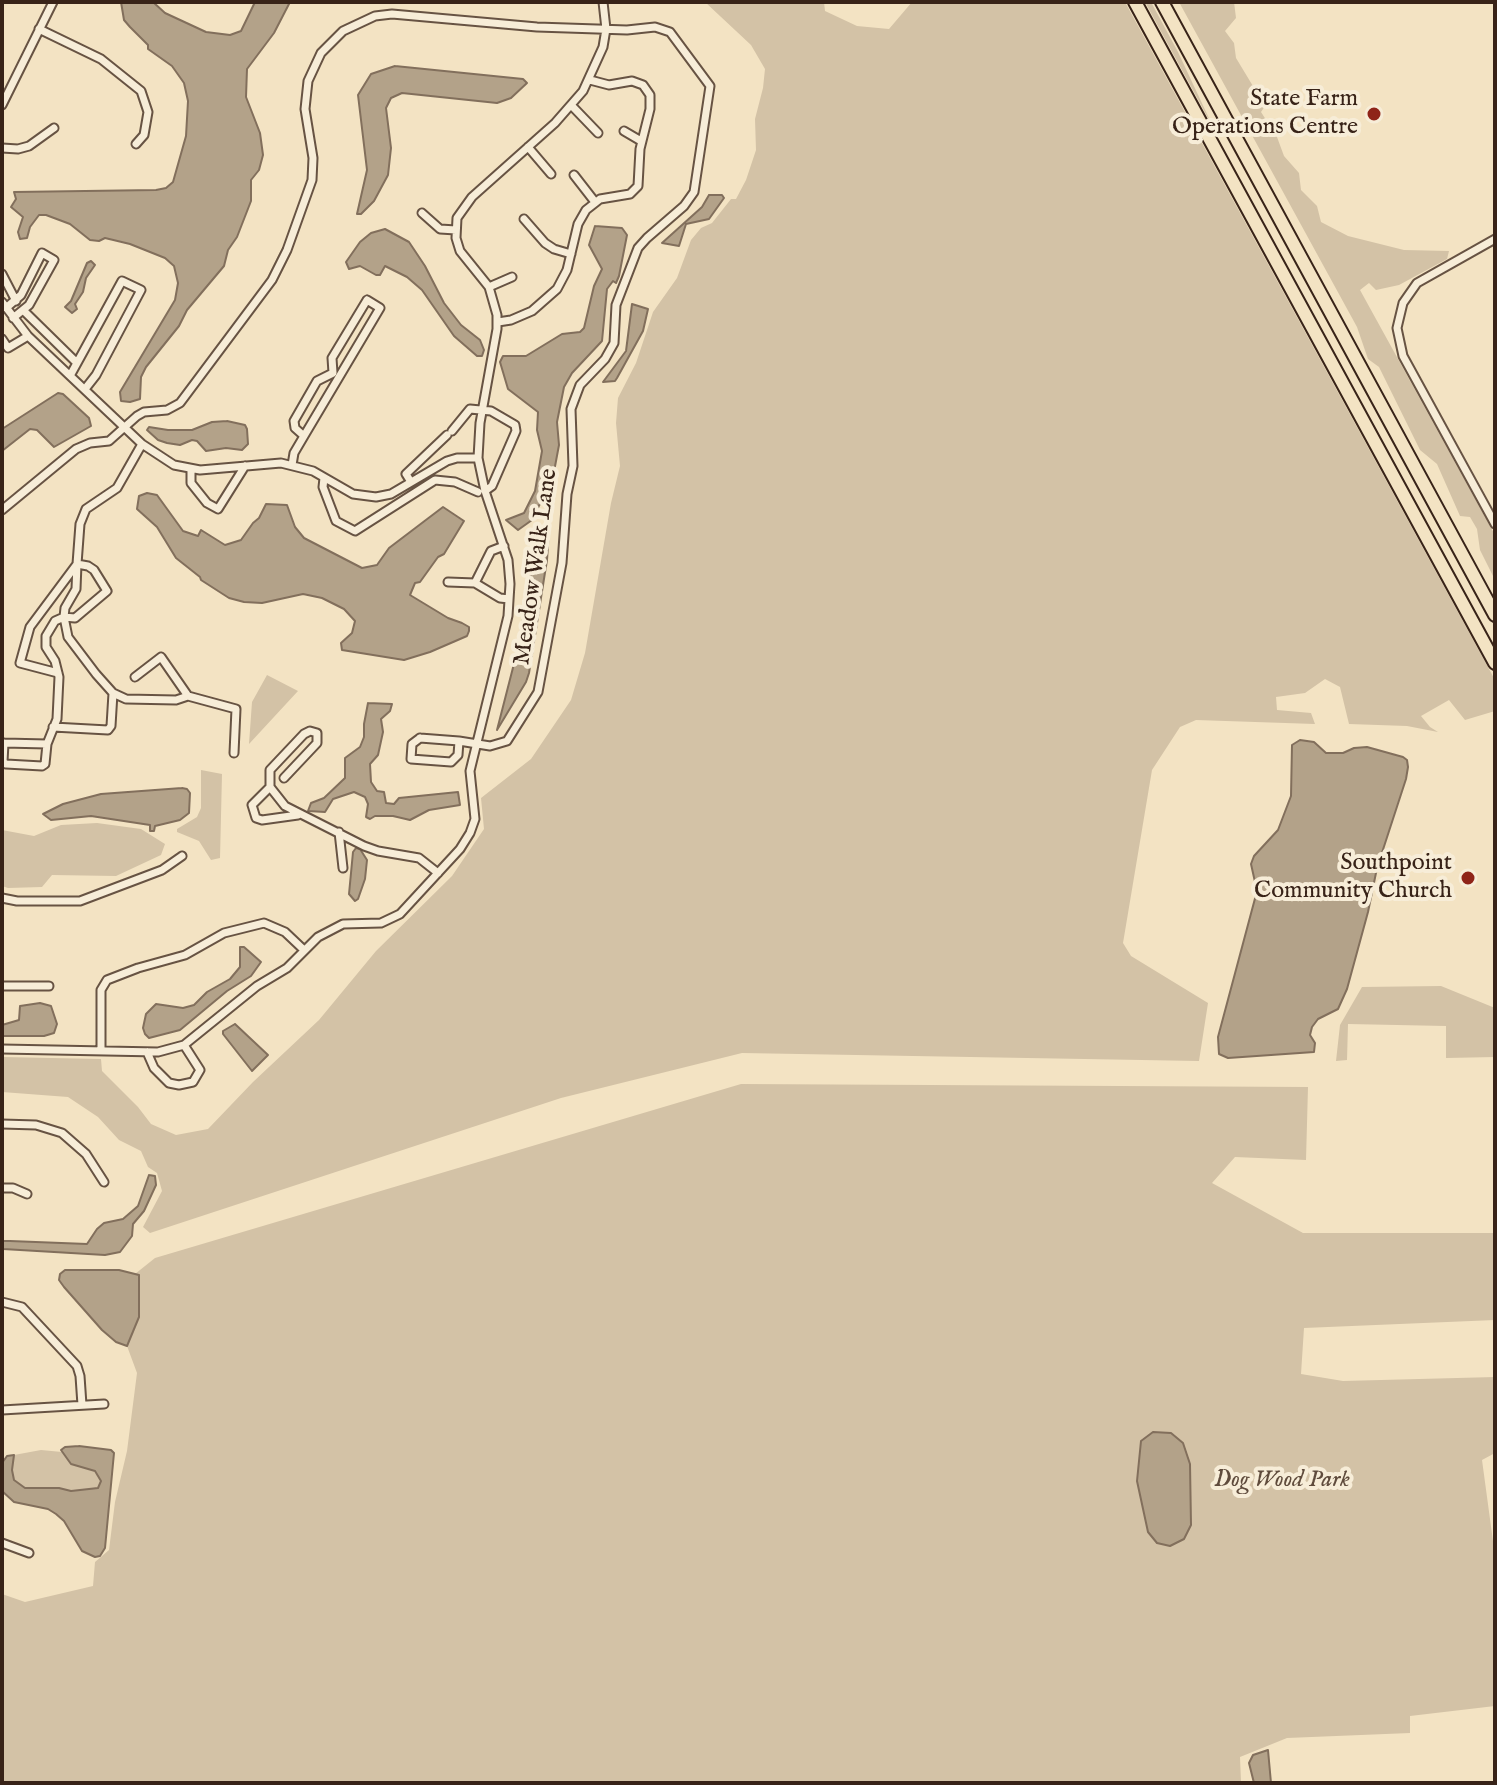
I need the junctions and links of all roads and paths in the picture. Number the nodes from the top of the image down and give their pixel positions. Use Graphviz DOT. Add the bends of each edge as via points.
graph roads {
  1 [pos="53,2"];
  2 [pos="603,2"];
  3 [pos="1135,2"];
  4 [pos="1162,2"];
  5 [pos="39,29"];
  6 [pos="606,29"];
  7 [pos="590,80"];
  8 [pos="2,105"];
  9 [pos="572,106"];
  10 [pos="54,128"];
  11 [pos="624,131"];
  12 [pos="598,133"];
  13 [pos="641,141"];
  14 [pos="136,144"];
  15 [pos="528,147"];
  16 [pos="2,148"];
  17 [pos="551,174"];
  18 [pos="574,175"];
  19 [pos="595,202"];
  20 [pos="422,213"];
  21 [pos="524,219"];
  22 [pos="456,230"];
  23 [pos="1495,239"];
  24 [pos="571,254"];
  25 [pos="2,274"];
  26 [pos="512,277"];
  27 [pos="489,287"];
  28 [pos="16,301"];
  29 [pos="4,305"];
  30 [pos="24,311"];
  31 [pos="13,318"];
  32 [pos="498,322"];
  33 [pos="28,336"];
  34 [pos="2,339"];
  35 [pos="77,363"];
  36 [pos="71,374"];
  37 [pos="85,389"];
  38 [pos="483,410"];
  39 [pos="125,428"];
  40 [pos="304,436"];
  41 [pos="142,444"];
  42 [pos="478,458"];
  43 [pos="292,465"];
  44 [pos="245,466"];
  45 [pos="191,469"];
  46 [pos="324,478"];
  47 [pos="410,481"];
  48 [pos="417,491"];
  49 [pos="482,491"];
  50 [pos="2,510"];
  51 [pos="1495,524"];
  52 [pos="504,546"];
  53 [pos="77,564"];
  54 [pos="448,582"];
  55 [pos="475,583"];
  56 [pos="509,599"];
  57 [pos="1495,615"];
  58 [pos="64,617"];
  59 [pos="1495,663"];
  60 [pos="58,673"];
  61 [pos="135,677"];
  62 [pos="113,693"];
  63 [pos="188,696"];
  64 [pos="53,727"];
  65 [pos="459,741"];
  66 [pos="476,743"];
  67 [pos="47,744"];
  68 [pos="234,753"];
  69 [pos="284,778"];
  70 [pos="270,787"];
  71 [pos="299,815"];
  72 [pos="339,832"];
  73 [pos="182,856"];
  74 [pos="343,868"];
  75 [pos="438,873"];
  76 [pos="2,898"];
  77 [pos="304,950"];
  78 [pos="2,986"];
  79 [pos="49,986"];
  80 [pos="184,1045"];
  81 [pos="2,1049"];
  82 [pos="101,1051"];
  83 [pos="147,1052"];
  84 [pos="2,1124"];
  85 [pos="104,1182"];
  86 [pos="2,1188"];
  87 [pos="27,1194"];
  88 [pos="2,1302"];
  89 [pos="104,1404"];
  90 [pos="82,1405"];
  91 [pos="2,1410"];
  92 [pos="2,1543"];
  93 [pos="29,1553"];
  1 -- 5 [label="street"];
  2 -- 6 [label="street"];
  3 -- 59 [label="highway"];
  4 -- 57 [label="highway"];
  5 -- 8 [label="street"];
  5 -- 14 [label="street" via="101,59 141,91 148,112 144,135"];
  6 -- 7 [label="street"];
  6 -- 39 [label="street, Meadow Walk Lane" via="392,14 357,22 330,41 308,81 305,109 312,180 278,269 180,403 144,412"];
  6 -- 66 [label="street, Meadow Walk Lane" via="655,27 670,32 708,80 696,185 690,199 638,248 616,305 614,343 580,385 571,409 573,466 562,563 538,692 507,741 495,746"];
  7 -- 9 [label="street"];
  7 -- 13 [label="street" via="609,85 632,81 647,89 650,109"];
  9 -- 12 [label="street"];
  9 -- 15 [label="street"];
  10 -- 16 [label="street" via="29,146"];
  11 -- 13 [label="street"];
  13 -- 19 [label="street" via="635,191"];
  15 -- 17 [label="street"];
  15 -- 22 [label="street" via="465,205"];
  18 -- 19 [label="street"];
  19 -- 24 [label="street" via="578,224"];
  20 -- 22 [label="street" via="440,229"];
  21 -- 24 [label="street" via="545,243"];
  22 -- 27 [label="street" via="460,251"];
  23 -- 51 [label="street" via="1417,283 1403,303 1397,328 1403,356"];
  24 -- 32 [label="street" via="565,277 548,299 522,316"];
  25 -- 28 [label="street"];
  26 -- 27 [label="street"];
  27 -- 32 [label="street"];
  28 -- 29 [label="street"];
  28 -- 30 [label="street" via="42,253 54,260"];
  29 -- 31 [label="street"];
  30 -- 31 [label="street"];
  30 -- 35 [label="street"];
  31 -- 33 [label="street"];
  32 -- 38 [label="street"];
  33 -- 34 [label="street" via="8,348"];
  33 -- 36 [label="street"];
  35 -- 36 [label="street"];
  35 -- 37 [label="street" via="122,281 141,290"];
  36 -- 37 [label="street"];
  37 -- 39 [label="street"];
  38 -- 42 [label="street"];
  38 -- 47 [label="street" via="470,409 406,474"];
  38 -- 49 [label="street" via="515,425 516,431 492,486"];
  39 -- 41 [label="street"];
  39 -- 50 [label="street, Meadow Walk Lane" via="109,441 76,449"];
  40 -- 40 [label="street" via="380,308 367,300 332,358 333,373 317,381 294,421"];
  40 -- 43 [label="street"];
  41 -- 45 [label="street" via="164,460"];
  41 -- 53 [label="street" via="117,488 86,509"];
  42 -- 47 [label="street" via="447,461"];
  42 -- 49 [label="street"];
  43 -- 44 [label="street"];
  43 -- 46 [label="street"];
  44 -- 45 [label="street"];
  44 -- 45 [label="street" via="218,509 191,483"];
  46 -- 47 [label="street" via="368,497 391,494"];
  46 -- 48 [label="street" via="336,521 355,531"];
  47 -- 48 [label="street"];
  48 -- 49 [label="street" via="444,480"];
  49 -- 52 [label="street"];
  52 -- 55 [label="street" via="491,551"];
  52 -- 56 [label="street"];
  53 -- 58 [label="street" via="76,589"];
  53 -- 58 [label="street" via="94,570 107,591 75,618"];
  53 -- 60 [label="street" via="30,627 20,663"];
  54 -- 55 [label="street"];
  55 -- 56 [label="street"];
  56 -- 66 [label="street"];
  58 -- 60 [label="street" via="46,636"];
  58 -- 62 [label="street" via="71,643"];
  60 -- 64 [label="street"];
  61 -- 63 [label="street" via="161,657"];
  62 -- 63 [label="street" via="134,700"];
  62 -- 64 [label="street" via="108,730"];
  63 -- 68 [label="street" via="236,709"];
  64 -- 67 [label="street"];
  65 -- 65 [label="street" via="415,740 411,759 451,762 458,755"];
  65 -- 66 [label="street"];
  66 -- 75 [label="street" via="469,777 473,827"];
  67 -- 67 [label="street" via="42,766 3,762 4,743"];
  69 -- 70 [label="street" via="317,743 317,733 304,734 270,770"];
  70 -- 71 [label="street"];
  70 -- 71 [label="street" via="252,805 256,818"];
  71 -- 72 [label="street"];
  72 -- 74 [label="street"];
  72 -- 75 [label="street" via="378,851 419,858"];
  73 -- 76 [label="street" via="162,870 80,901"];
  75 -- 77 [label="street" via="396,917 333,927"];
  77 -- 80 [label="street"];
  77 -- 82 [label="street" via="285,932 264,923 224,933 185,955 107,980 101,990"];
  78 -- 79 [label="street"];
  80 -- 83 [label="street"];
  80 -- 83 [label="street" via="200,1070 193,1082 179,1085 154,1068"];
  81 -- 82 [label="street"];
  82 -- 83 [label="street"];
  84 -- 85 [label="street" via="36,1125 62,1133 86,1154"];
  86 -- 87 [label="street"];
  88 -- 90 [label="street" via="22,1307 77,1366"];
  89 -- 90 [label="street"];
  90 -- 91 [label="street"];
  92 -- 93 [label="street"];
}
